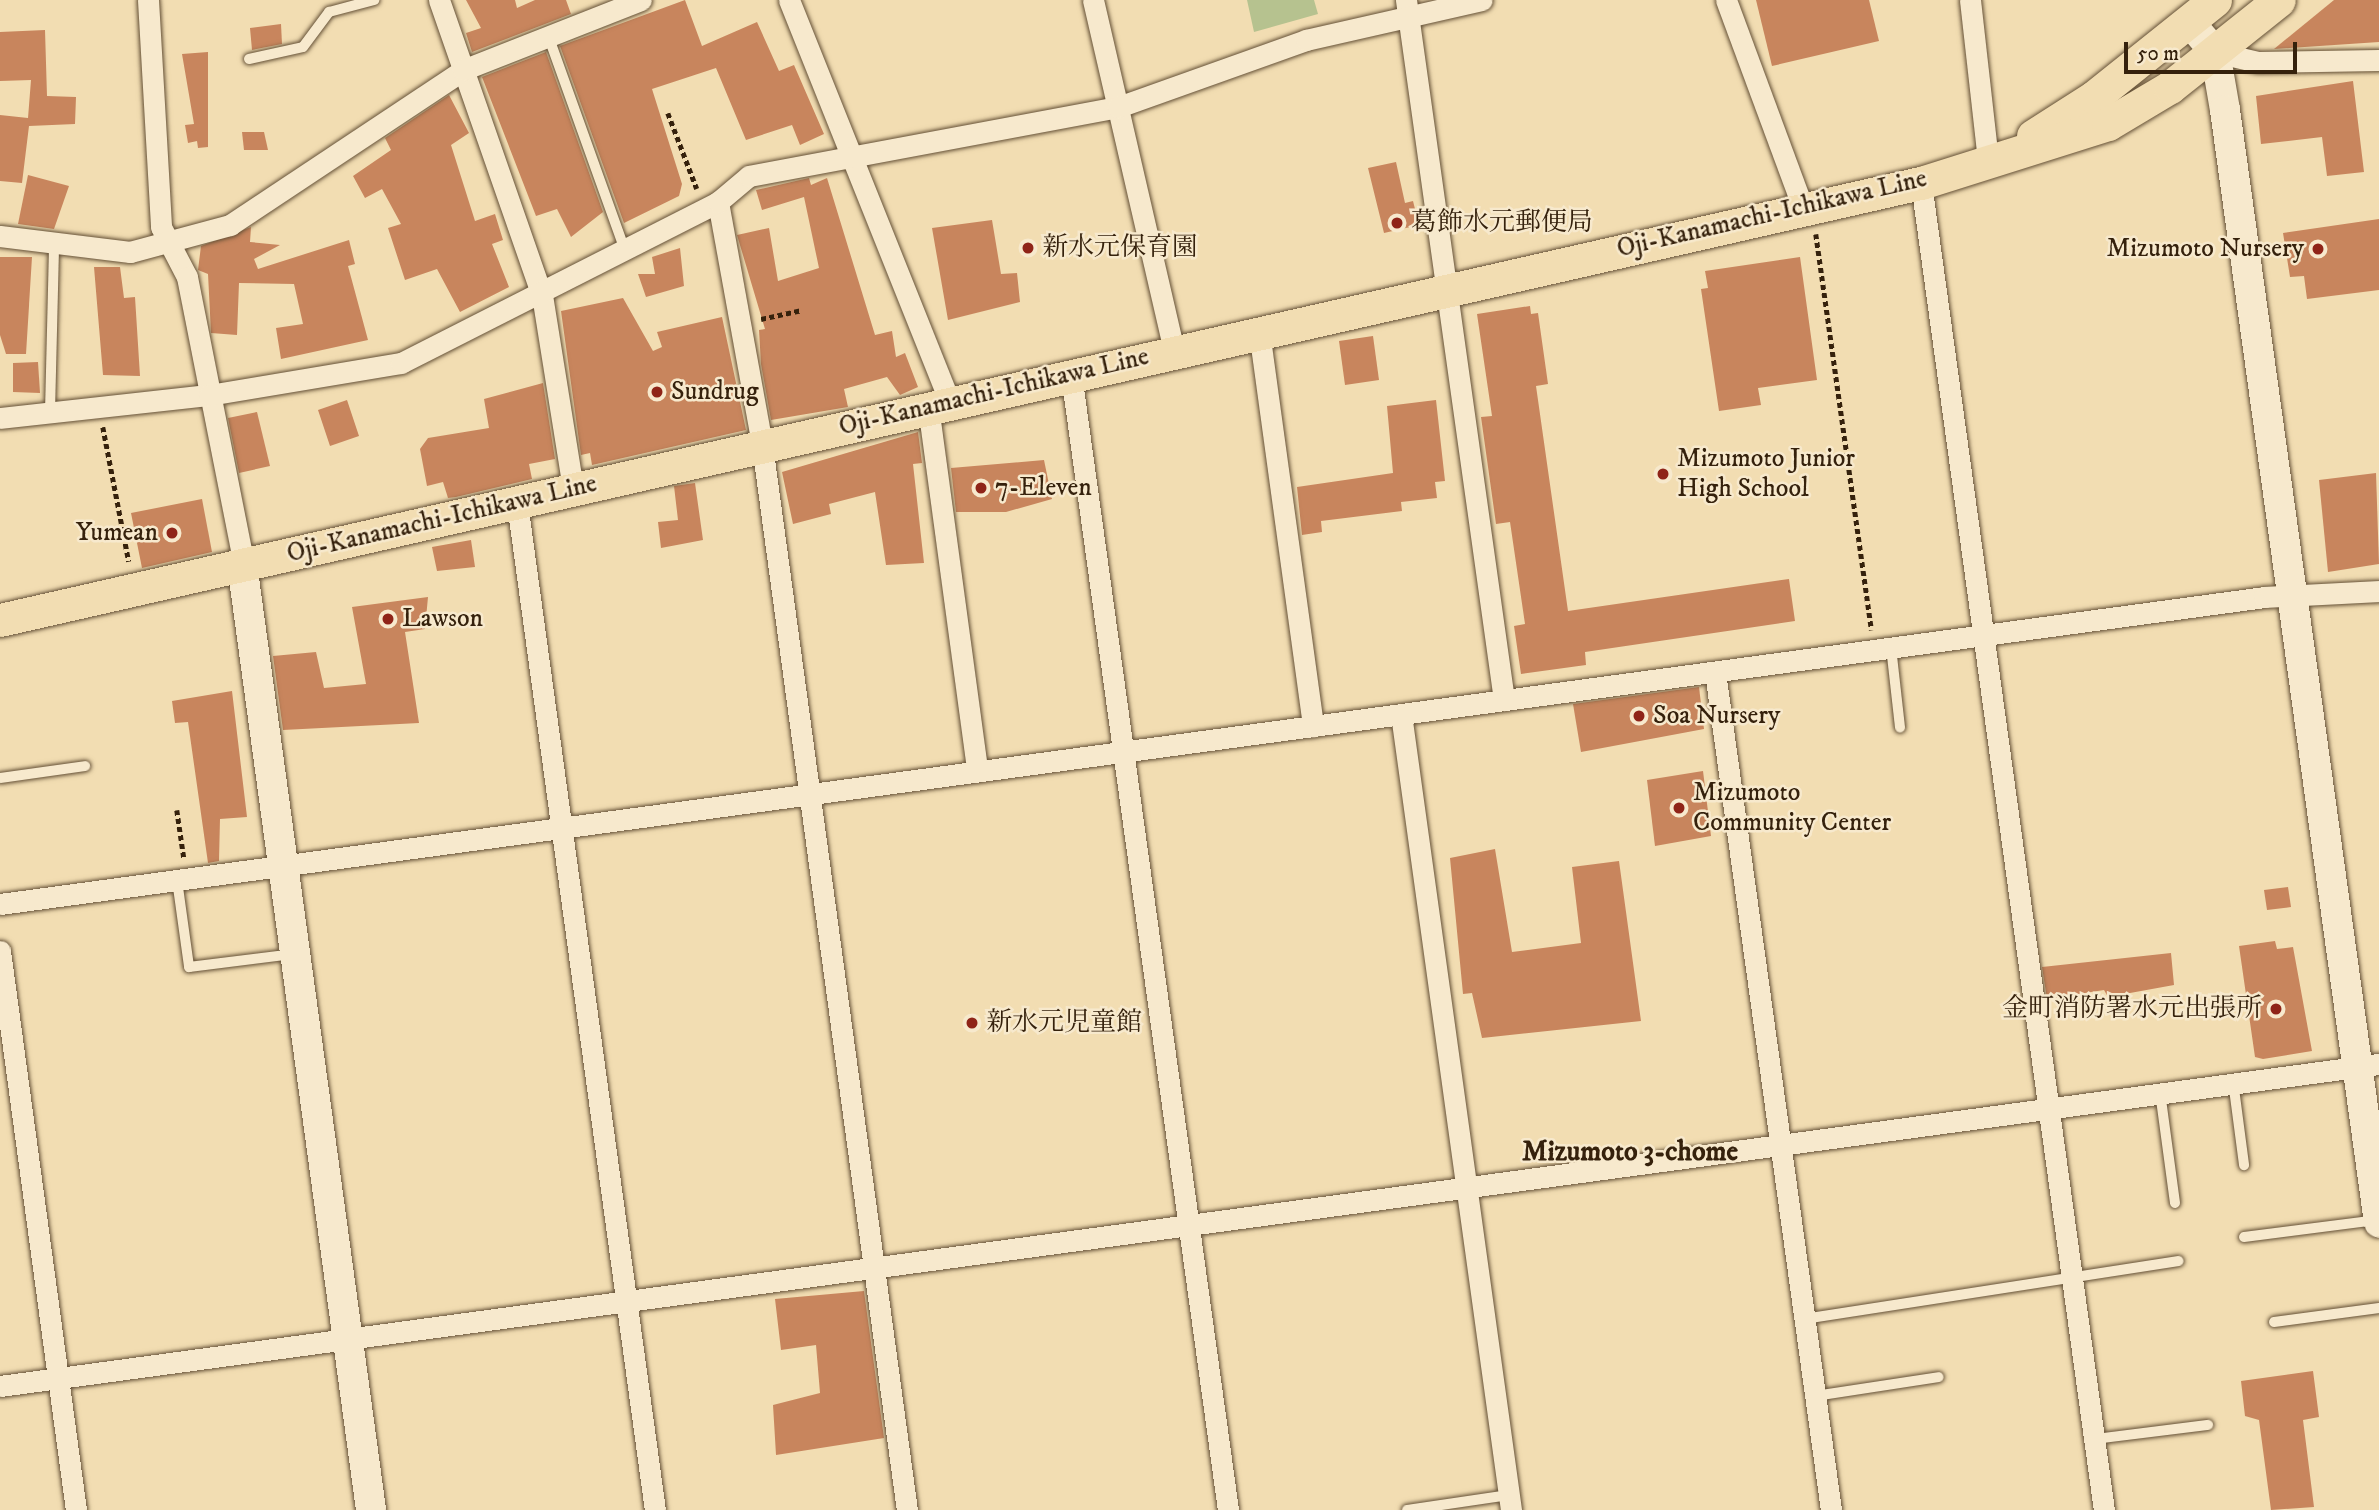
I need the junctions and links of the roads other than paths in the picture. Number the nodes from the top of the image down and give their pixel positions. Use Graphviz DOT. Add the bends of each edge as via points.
graph roads {
  1 [pos="148,0"];
  2 [pos="374,0"];
  3 [pos="439,0"];
  4 [pos="641,0"];
  5 [pos="789,0"];
  6 [pos="1093,0"];
  7 [pos="1482,0"];
  8 [pos="1726,0"];
  9 [pos="1970,0"];
  10 [pos="2215,0"];
  11 [pos="2279,0"];
  12 [pos="1406,9"];
  13 [pos="2189,22"];
  14 [pos="549,38"];
  15 [pos="2215,52"];
  16 [pos="249,59"];
  17 [pos="2379,60"];
  18 [pos="463,70"];
  19 [pos="1118,107"];
  20 [pos="850,154"];
  21 [pos="1988,160"];
  22 [pos="1921,183"];
  23 [pos="712,206"];
  24 [pos="1808,216"];
  25 [pos="0,236"];
  26 [pos="170,245"];
  27 [pos="54,247"];
  28 [pos="625,250"];
  29 [pos="1446,290"];
  30 [pos="542,295"];
  31 [pos="1259,331"];
  32 [pos="1174,351"];
  33 [pos="1071,374"];
  34 [pos="209,395"];
  35 [pos="938,404"];
  36 [pos="50,412"];
  37 [pos="0,418"];
  38 [pos="762,445"];
  39 [pos="573,489"];
  40 [pos="517,502"];
  41 [pos="243,564"];
  42 [pos="2379,591"];
  43 [pos="2292,593"];
  44 [pos="0,620"];
  45 [pos="1984,634"];
  46 [pos="1882,643"];
  47 [pos="1715,672"];
  48 [pos="1504,700"];
  49 [pos="1401,714"];
  50 [pos="1314,726"];
  51 [pos="1900,727"];
  52 [pos="1124,751"];
  53 [pos="85,766"];
  54 [pos="977,770"];
  55 [pos="0,778"];
  56 [pos="809,794"];
  57 [pos="561,827"];
  58 [pos="283,867"];
  59 [pos="181,873"];
  60 [pos="0,904"];
  61 [pos="0,951"];
  62 [pos="295,954"];
  63 [pos="2368,1065"];
  64 [pos="9,1077"];
  65 [pos="2233,1081"];
  66 [pos="2160,1092"];
  67 [pos="2048,1107"];
  68 [pos="1781,1144"];
  69 [pos="2244,1165"];
  70 [pos="1466,1185"];
  71 [pos="2175,1203"];
  72 [pos="2379,1221"];
  73 [pos="1190,1223"];
  74 [pos="2244,1237"];
  75 [pos="2179,1261"];
  76 [pos="873,1268"];
  77 [pos="2074,1277"];
  78 [pos="626,1300"];
  79 [pos="2379,1308"];
  80 [pos="1804,1319"];
  81 [pos="2274,1322"];
  82 [pos="348,1339"];
  83 [pos="1939,1377"];
  84 [pos="59,1378"];
  85 [pos="0,1386"];
  86 [pos="1815,1396"];
  87 [pos="2208,1425"];
  88 [pos="2095,1438"];
  89 [pos="1510,1502"];
  90 [pos="76,1510"];
  91 [pos="371,1510"];
  92 [pos="655,1510"];
  93 [pos="907,1510"];
  94 [pos="1228,1510"];
  95 [pos="1407,1510"];
  96 [pos="1831,1510"];
  97 [pos="2104,1510"];
  1 -- 26 [label="street" via="161,227"];
  2 -- 16 [label="lane" via="329,12 303,47"];
  3 -- 18 [label="street"];
  4 -- 14 [label="street"];
  5 -- 20 [label="street"];
  6 -- 19 [label="street"];
  7 -- 12 [label="street"];
  8 -- 24 [label="street"];
  9 -- 21 [label="street"];
  10 -- 13 [label="main road, Oji-Kanamachi-Ichikawa Line"];
  11 -- 15 [label="main road, Oji-Kanamachi-Ichikawa Line"];
  12 -- 19 [label="street"];
  12 -- 29 [label="street"];
  13 -- 15 [label="street"];
  13 -- 21 [label="main road, Oji-Kanamachi-Ichikawa Line" via="2084,104"];
  14 -- 18 [label="street"];
  14 -- 28 [label="lane"];
  15 -- 17 [label="street" via="2259,62"];
  15 -- 21 [label="main road, Oji-Kanamachi-Ichikawa Line" via="2108,124"];
  15 -- 43 [label="street"];
  18 -- 26 [label="street" via="230,225"];
  18 -- 30 [label="street"];
  19 -- 20 [label="street"];
  19 -- 32 [label="street"];
  20 -- 23 [label="street" via="749,176"];
  20 -- 35 [label="street"];
  21 -- 22 [label="main road, Oji-Kanamachi-Ichikawa Line"];
  22 -- 24 [label="main road, Oji-Kanamachi-Ichikawa Line"];
  22 -- 45 [label="street"];
  23 -- 28 [label="street"];
  23 -- 38 [label="street"];
  24 -- 29 [label="main road, Oji-Kanamachi-Ichikawa Line"];
  25 -- 27 [label="street"];
  26 -- 27 [label="street" via="130,252"];
  26 -- 34 [label="street" via="187,277"];
  27 -- 36 [label="lane"];
  28 -- 30 [label="street"];
  29 -- 31 [label="main road, Oji-Kanamachi-Ichikawa Line"];
  29 -- 48 [label="street"];
  30 -- 34 [label="street" via="401,363"];
  30 -- 39 [label="street"];
  31 -- 32 [label="main road, Oji-Kanamachi-Ichikawa Line"];
  31 -- 50 [label="street"];
  32 -- 33 [label="main road, Oji-Kanamachi-Ichikawa Line"];
  33 -- 35 [label="main road, Oji-Kanamachi-Ichikawa Line"];
  33 -- 52 [label="street"];
  34 -- 36 [label="street"];
  34 -- 41 [label="street"];
  35 -- 38 [label="main road, Oji-Kanamachi-Ichikawa Line"];
  35 -- 54 [label="street"];
  36 -- 37 [label="street"];
  38 -- 39 [label="main road, Oji-Kanamachi-Ichikawa Line"];
  38 -- 56 [label="street"];
  39 -- 40 [label="main road, Oji-Kanamachi-Ichikawa Line"];
  40 -- 41 [label="main road, Oji-Kanamachi-Ichikawa Line"];
  40 -- 57 [label="street"];
  41 -- 44 [label="main road, Oji-Kanamachi-Ichikawa Line"];
  41 -- 58 [label="street"];
  42 -- 43 [label="street"];
  43 -- 45 [label="street"];
  43 -- 63 [label="street"];
  45 -- 46 [label="street"];
  45 -- 67 [label="street"];
  46 -- 47 [label="street"];
  46 -- 51 [label="lane"];
  47 -- 48 [label="street"];
  47 -- 68 [label="street"];
  48 -- 49 [label="street"];
  49 -- 50 [label="street"];
  49 -- 70 [label="street"];
  50 -- 52 [label="street"];
  52 -- 54 [label="street"];
  52 -- 73 [label="street"];
  53 -- 55 [label="lane"];
  54 -- 56 [label="street"];
  56 -- 57 [label="street"];
  56 -- 76 [label="street"];
  57 -- 58 [label="street"];
  57 -- 78 [label="street"];
  58 -- 59 [label="street"];
  58 -- 62 [label="street"];
  59 -- 60 [label="street"];
  59 -- 62 [label="lane" via="189,967"];
  61 -- 64 [label="street"];
  62 -- 82 [label="street"];
  63 -- 65 [label="street"];
  63 -- 72 [label="street"];
  64 -- 84 [label="street"];
  65 -- 66 [label="street"];
  65 -- 69 [label="lane"];
  66 -- 67 [label="street"];
  66 -- 71 [label="lane"];
  67 -- 68 [label="street"];
  67 -- 77 [label="street"];
  68 -- 70 [label="street"];
  68 -- 80 [label="street"];
  70 -- 73 [label="street"];
  70 -- 89 [label="street"];
  72 -- 74 [label="lane"];
  73 -- 76 [label="street"];
  73 -- 94 [label="street"];
  75 -- 77 [label="lane"];
  76 -- 78 [label="street"];
  76 -- 93 [label="street"];
  77 -- 80 [label="lane"];
  77 -- 88 [label="street"];
  78 -- 82 [label="street"];
  78 -- 92 [label="street"];
  79 -- 81 [label="lane"];
  80 -- 86 [label="street"];
  82 -- 84 [label="street"];
  82 -- 91 [label="street"];
  83 -- 86 [label="lane"];
  84 -- 85 [label="street"];
  84 -- 90 [label="street"];
  86 -- 96 [label="street"];
  87 -- 88 [label="lane"];
  88 -- 97 [label="street"];
  89 -- 95 [label="lane"];
}
